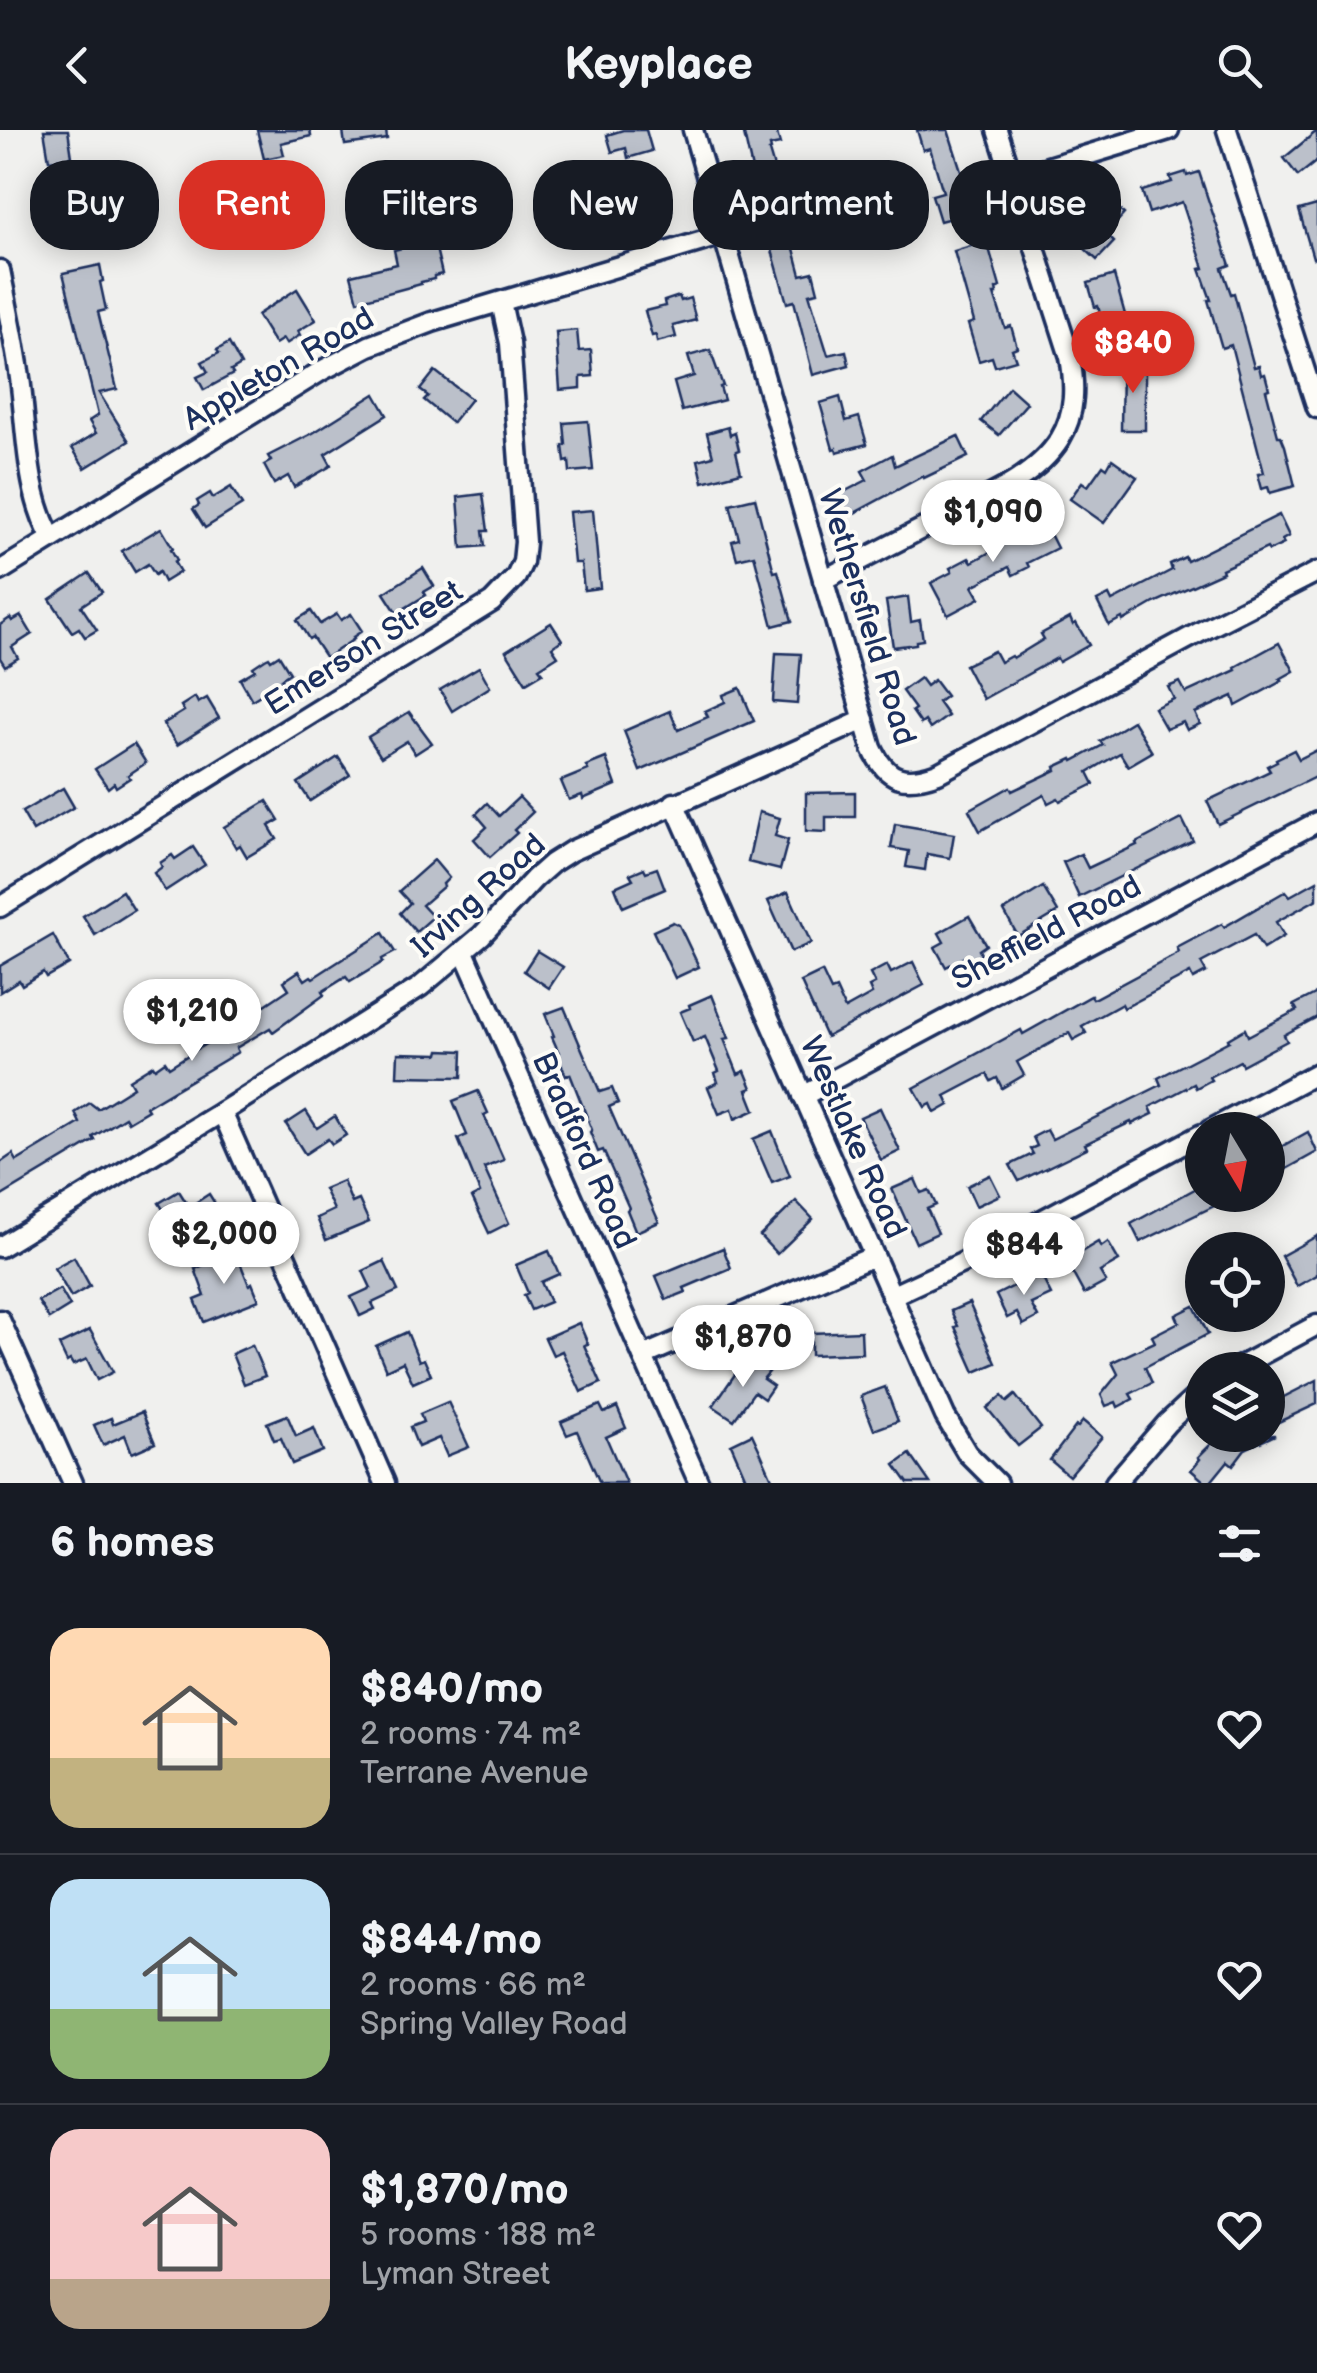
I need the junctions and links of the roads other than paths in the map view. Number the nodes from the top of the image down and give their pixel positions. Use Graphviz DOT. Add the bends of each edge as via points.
graph roads {
  1 [pos="693,130"];
  2 [pos="997,130"];
  3 [pos="1169,130"];
  4 [pos="1228,130"];
  5 [pos="702,160"];
  6 [pos="1006,160"];
  7 [pos="1071,160"];
  8 [pos="693,244"];
  9 [pos="728,250"];
  10 [pos="1035,250"];
  11 [pos="0,270"];
  12 [pos="501,302"];
  13 [pos="1317,408"];
  14 [pos="52,538"];
  15 [pos="0,571"];
  16 [pos="1317,572"];
  17 [pos="823,580"];
  18 [pos="864,720"];
  19 [pos="674,804"];
  20 [pos="1317,822"];
  21 [pos="0,907"];
  22 [pos="464,952"];
  23 [pos="1317,1072"];
  24 [pos="804,1096"];
  25 [pos="222,1112"];
  26 [pos="1243,1112"];
  27 [pos="1185,1143"];
  28 [pos="0,1247"];
  29 [pos="874,1256"];
  30 [pos="892,1296"];
  31 [pos="0,1320"];
  32 [pos="1317,1324"];
  33 [pos="1266,1352"];
  34 [pos="643,1356"];
  35 [pos="1185,1407"];
  36 [pos="73,1483"];
  37 [pos="385,1483"];
  38 [pos="698,1483"];
  39 [pos="997,1483"];
  40 [pos="1116,1483"];
  1 -- 5 [label="street, Wethersfield Road"];
  2 -- 6 [label="street"];
  3 -- 7 [label="street"];
  4 -- 13 [label="street"];
  8 -- 12 [label="street, Appleton Road"];
  9 -- 17 [label="street, Wethersfield Road"];
  10 -- 17 [label="street" via="1070,357 1074,391 1068,422 1050,453 1018,478"];
  11 -- 14 [label="street" via="35,500"];
  12 -- 14 [label="street, Appleton Road" via="345,358"];
  12 -- 21 [label="street, Emerson Street" via="525,523 516,577 492,602"];
  14 -- 15 [label="street, Appleton Road"];
  16 -- 18 [label="street, Wethersfield Road" via="926,777 902,779 884,769"];
  17 -- 18 [label="street, Wethersfield Road"];
  18 -- 19 [label="street, Irving Road"];
  19 -- 22 [label="street, Irving Road" via="552,863"];
  19 -- 24 [label="street, Westlake Road"];
  20 -- 24 [label="street, Sheffield Road"];
  22 -- 25 [label="street, Irving Road"];
  22 -- 34 [label="street, Bradford Road"];
  23 -- 26 [label="street"];
  24 -- 29 [label="street, Westlake Road"];
  25 -- 28 [label="street, Irving Road"];
  25 -- 37 [label="street"];
  27 -- 30 [label="street"];
  29 -- 30 [label="street, Westlake Road"];
  29 -- 34 [label="street"];
  30 -- 39 [label="street, Westlake Road" via="956,1437"];
  31 -- 36 [label="street"];
  32 -- 33 [label="street"];
  34 -- 38 [label="street, Bradford Road"];
  35 -- 40 [label="street"];
}
